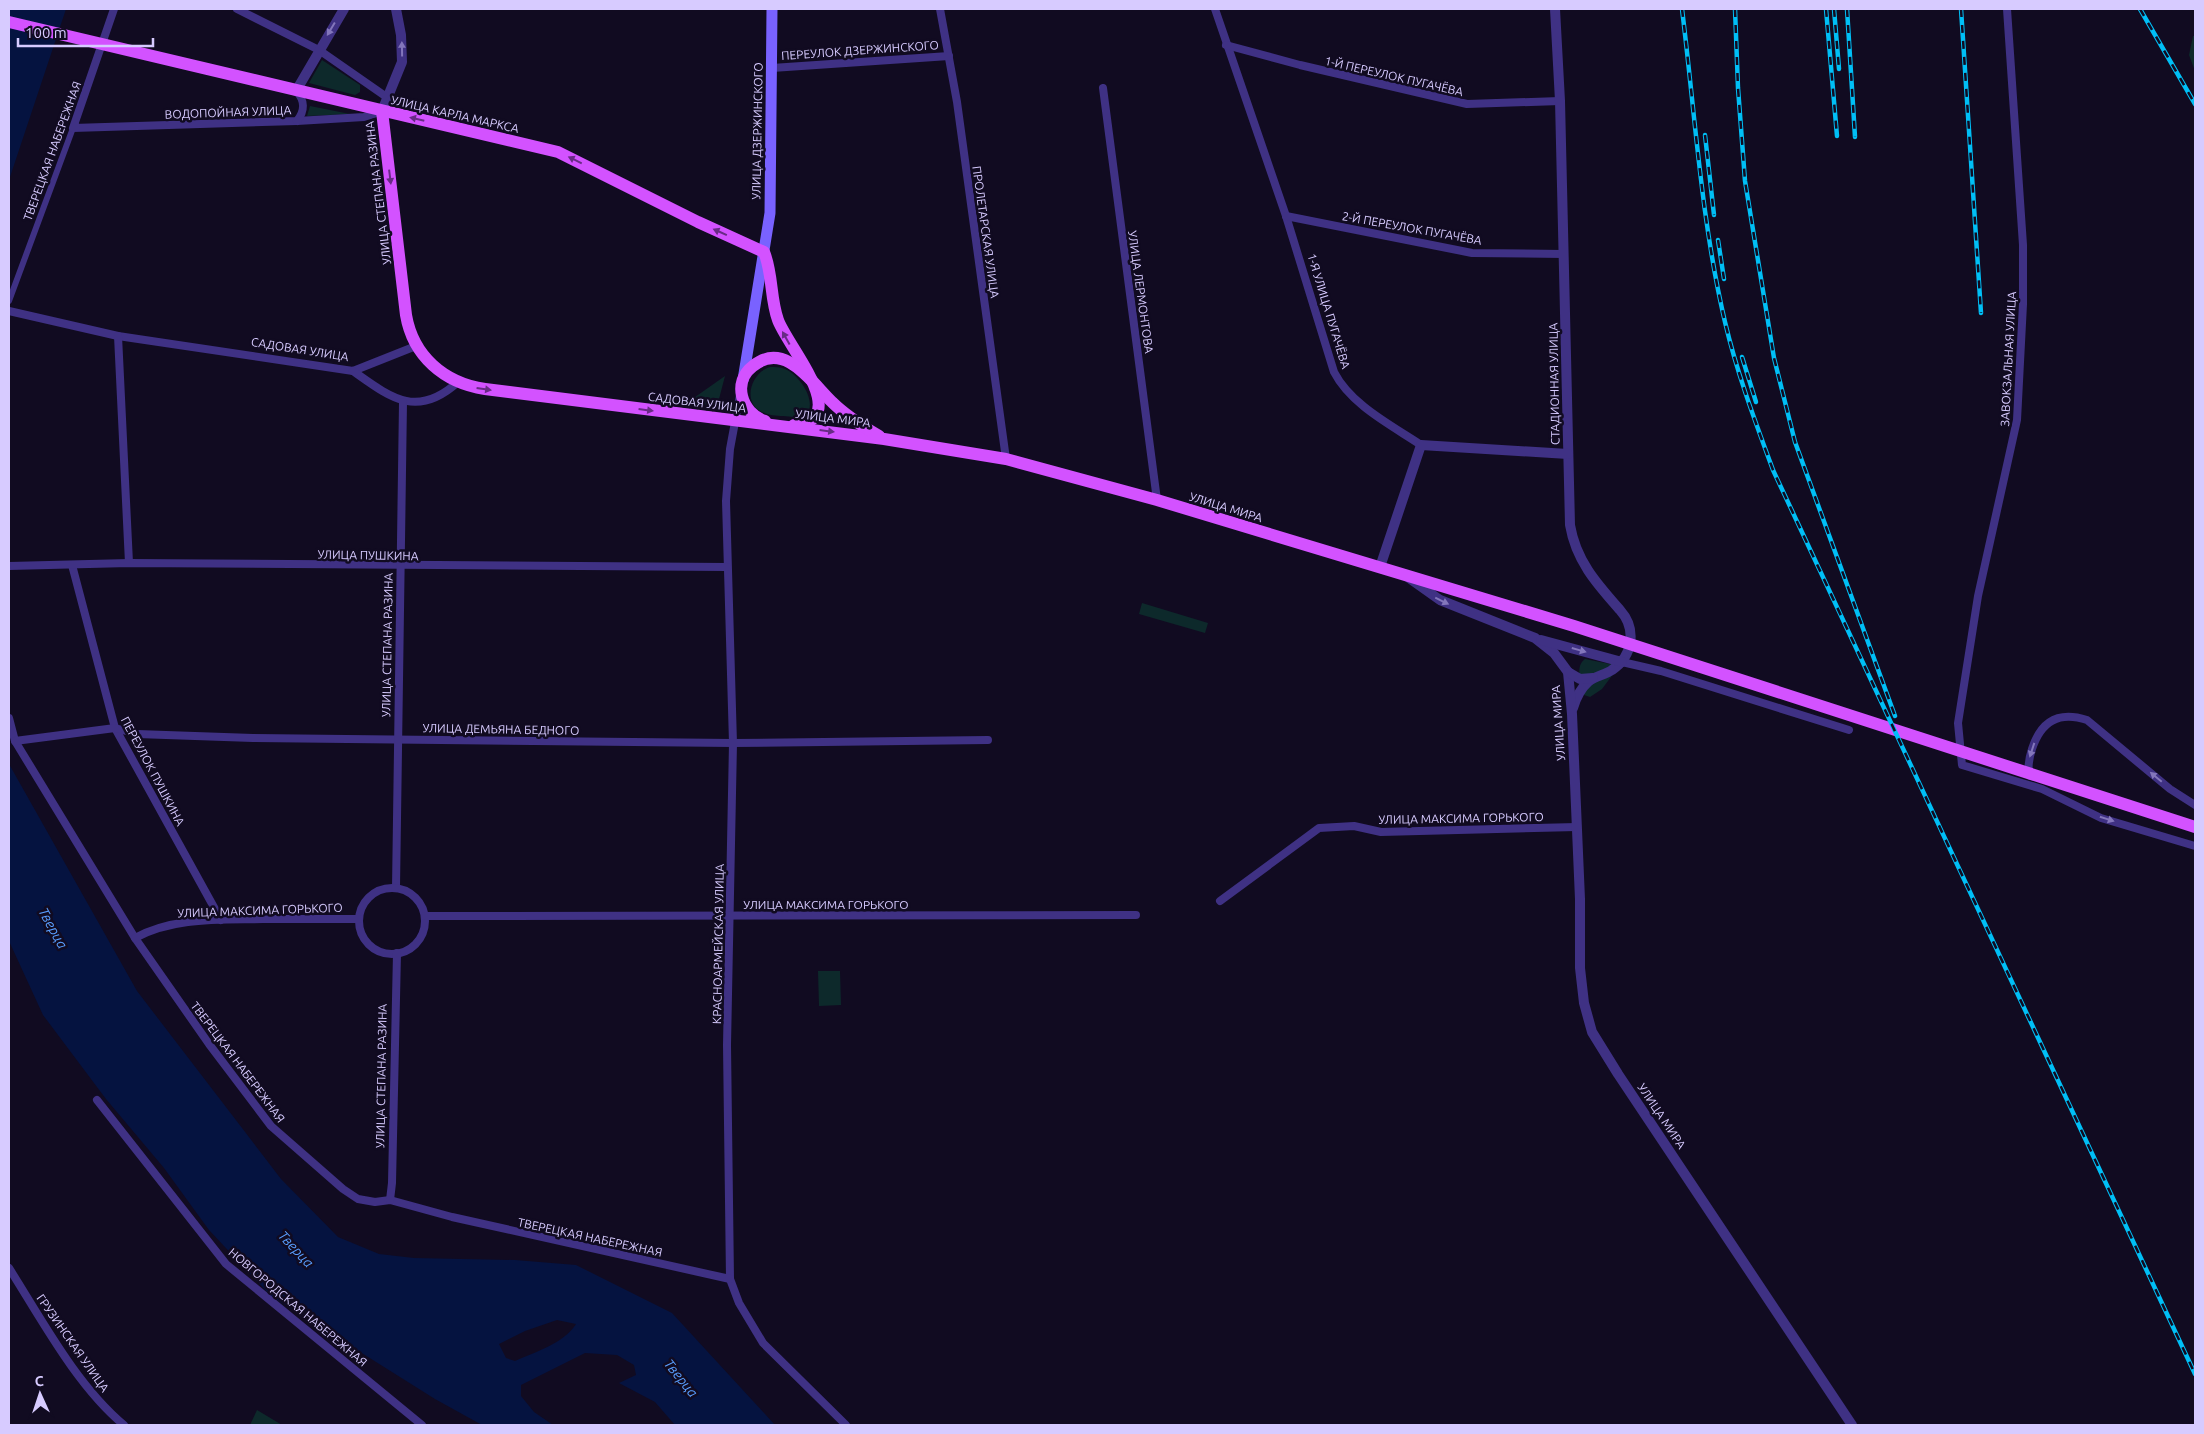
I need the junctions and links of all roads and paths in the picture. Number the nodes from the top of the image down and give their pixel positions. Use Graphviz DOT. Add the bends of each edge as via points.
graph roads {
  1 [pos="114,9"];
  2 [pos="237,9"];
  3 [pos="344,9"];
  4 [pos="396,9"];
  5 [pos="772,9"];
  6 [pos="940,9"];
  7 [pos="1215,9"];
  8 [pos="1555,9"];
  9 [pos="2006,9"];
  10 [pos="9,22"];
  11 [pos="1226,45"];
  12 [pos="319,50"];
  13 [pos="949,56"];
  14 [pos="772,68"];
  15 [pos="1103,88"];
  16 [pos="296,91"];
  17 [pos="388,98"];
  18 [pos="1560,101"];
  19 [pos="382,111"];
  20 [pos="297,121"];
  21 [pos="73,128"];
  22 [pos="1286,216"];
  23 [pos="764,252"];
  24 [pos="1564,254"];
  25 [pos="9,301"];
  26 [pos="9,312"];
  27 [pos="118,336"];
  28 [pos="416,346"];
  29 [pos="353,371"];
  30 [pos="811,379"];
  31 [pos="458,382"];
  32 [pos="742,383"];
  33 [pos="403,402"];
  34 [pos="735,420"];
  35 [pos="778,425"];
  36 [pos="884,439"];
  37 [pos="1421,446"];
  38 [pos="1568,454"];
  39 [pos="1006,459"];
  40 [pos="1157,500"];
  41 [pos="129,563"];
  42 [pos="72,565"];
  43 [pos="9,566"];
  44 [pos="402,566"];
  45 [pos="727,567"];
  46 [pos="1380,567"];
  47 [pos="1402,573"];
  48 [pos="1535,638"];
  49 [pos="1622,662"];
  50 [pos="1568,672"];
  51 [pos="1593,678"];
  52 [pos="1572,714"];
  53 [pos="9,718"];
  54 [pos="115,728"];
  55 [pos="1849,730"];
  56 [pos="399,739"];
  57 [pos="988,740"];
  58 [pos="16,741"];
  59 [pos="733,743"];
  60 [pos="2042,789"];
  61 [pos="2195,805"];
  62 [pos="1577,827"];
  63 [pos="2195,828"];
  64 [pos="2195,846"];
  65 [pos="396,888"];
  66 [pos="1220,901"];
  67 [pos="729,915"];
  68 [pos="1136,915"];
  69 [pos="425,916"];
  70 [pos="359,918"];
  71 [pos="221,920"];
  72 [pos="135,938"];
  73 [pos="397,953"];
  74 [pos="98,1100"];
  75 [pos="390,1200"];
  76 [pos="9,1268"];
  77 [pos="730,1279"];
  78 [pos="124,1425"];
  79 [pos="422,1425"];
  80 [pos="846,1425"];
  81 [pos="1852,1425"];
  1 -- 21 [label="street, ТВЕРЕЦКАЯ НАБЕРЕЖНАЯ"];
  2 -- 12 [label="street, УЛИЦА КАРЛА МАРКСА"];
  3 -- 12 [label="street, one-way"];
  17 -- 4 [label="street, УЛИЦА СТЕПАНА РАЗИНА, one-way" via="402,62"];
  5 -- 14 [label="main road, УЛИЦА ДЗЕРЖИНСКОГО"];
  6 -- 13 [label="street, ПРОЛЕТАРСКАЯ УЛИЦА"];
  7 -- 11 [label="street, 1-Я УЛИЦА ПУГАЧЁВА"];
  8 -- 18 [label="street, СТАДИОННАЯ УЛИЦА"];
  9 -- 60 [label="street, ЗАВОКЗАЛЬНАЯ УЛИЦА" via="2024,245 2017,420 1978,596 1958,723 1962,765"];
  10 -- 16 [label="main road, УЛИЦА КАРЛА МАРКСА"];
  11 -- 18 [label="street, 1-Й ПЕРЕУЛОК ПУГАЧЁВА" via="1300,66 1467,104"];
  11 -- 22 [label="street, 1-Я УЛИЦА ПУГАЧЁВА"];
  12 -- 16 [label="street"];
  12 -- 17 [label="street, УЛИЦА КАРЛА МАРКСА"];
  13 -- 14 [label="street, ПЕРЕУЛОК ДЗЕРЖИНСКОГО"];
  13 -- 39 [label="street, ПРОЛЕТАРСКАЯ УЛИЦА"];
  14 -- 23 [label="main road, УЛИЦА ДЗЕРЖИНСКОГО" via="770,213"];
  15 -- 40 [label="street, УЛИЦА ЛЕРМОНТОВА"];
  16 -- 19 [label="main road, УЛИЦА КАРЛА МАРКСА"];
  16 -- 20 [label="street" via="303,106"];
  17 -- 19 [label="street, УЛИЦА СТЕПАНА РАЗИНА"];
  18 -- 24 [label="street, СТАДИОННАЯ УЛИЦА"];
  19 -- 20 [label="street, ВОДОПОЙНАЯ УЛИЦА" via="364,117"];
  23 -- 19 [label="main road, УЛИЦА КАРЛА МАРКСА, one-way" via="563,154"];
  19 -- 28 [label="main road, УЛИЦА СТЕПАНА РАЗИНА, one-way" via="406,315"];
  20 -- 21 [label="street, ВОДОПОЙНАЯ УЛИЦА"];
  21 -- 25 [label="street, ТВЕРЕЦКАЯ НАБЕРЕЖНАЯ"];
  22 -- 24 [label="street, 2-Й ПЕРЕУЛОК ПУГАЧЁВА" via="1472,253"];
  22 -- 37 [label="street, 1-Я УЛИЦА ПУГАЧЁВА" via="1337,379 1358,401"];
  30 -- 23 [label="main road, one-way" via="777,318"];
  23 -- 32 [label="main road, УЛИЦА ДЗЕРЖИНСКОГО"];
  24 -- 38 [label="street, СТАДИОННАЯ УЛИЦА"];
  26 -- 27 [label="street, САДОВАЯ УЛИЦА"];
  27 -- 29 [label="street, САДОВАЯ УЛИЦА"];
  27 -- 41 [label="street"];
  28 -- 29 [label="street, САДОВАЯ УЛИЦА"];
  28 -- 31 [label="main road, САДОВАЯ УЛИЦА" via="431,364"];
  29 -- 33 [label="street"];
  30 -- 32 [label="main road" via="790,362 774,358 756,364"];
  30 -- 35 [label="main road" via="820,399 816,415 807,423"];
  30 -- 36 [label="main road, УЛИЦА МИРА" via="840,410"];
  31 -- 33 [label="street" via="436,397 421,402"];
  31 -- 34 [label="main road, САДОВАЯ УЛИЦА, one-way" via="476,388"];
  32 -- 34 [label="street, КРАСНОАРМЕЙСКАЯ УЛИЦА"];
  32 -- 35 [label="main road" via="743,399 751,413"];
  33 -- 44 [label="street, УЛИЦА СТЕПАНА РАЗИНА"];
  34 -- 35 [label="main road, САДОВАЯ УЛИЦА"];
  34 -- 45 [label="street, КРАСНОАРМЕЙСКАЯ УЛИЦА" via="726,501"];
  35 -- 36 [label="main road, УЛИЦА МИРА, one-way"];
  36 -- 39 [label="main road, УЛИЦА МИРА"];
  37 -- 38 [label="street"];
  37 -- 46 [label="street"];
  38 -- 49 [label="street, СТАДИОННАЯ УЛИЦА" via="1569,518 1576,548 1590,575 1624,614 1631,630 1631,642"];
  39 -- 40 [label="main road, УЛИЦА МИРА"];
  40 -- 46 [label="main road, УЛИЦА МИРА"];
  41 -- 42 [label="street, УЛИЦА ПУШКИНА"];
  41 -- 44 [label="street, УЛИЦА ПУШКИНА"];
  42 -- 43 [label="street, УЛИЦА ПУШКИНА"];
  42 -- 54 [label="street, ПЕРЕУЛОК ПУШКИНА"];
  44 -- 45 [label="street, УЛИЦА ПУШКИНА"];
  44 -- 56 [label="street, УЛИЦА СТЕПАНА РАЗИНА"];
  45 -- 59 [label="street, КРАСНОАРМЕЙСКАЯ УЛИЦА"];
  46 -- 47 [label="main road, УЛИЦА МИРА"];
  47 -- 48 [label="street, УЛИЦА МИРА, one-way" via="1440,600"];
  47 -- 63 [label="main road"];
  48 -- 49 [label="street, one-way"];
  48 -- 50 [label="street, УЛИЦА МИРА" via="1554,653"];
  49 -- 51 [label="street"];
  49 -- 55 [label="street" via="1662,671"];
  50 -- 51 [label="street" via="1580,679"];
  50 -- 52 [label="street, УЛИЦА МИРА"];
  51 -- 52 [label="street" via="1579,694"];
  52 -- 62 [label="street, УЛИЦА МИРА"];
  53 -- 58 [label="street, ТВЕРЕЦКАЯ НАБЕРЕЖНАЯ"];
  54 -- 56 [label="street, УЛИЦА ДЕМЬЯНА БЕДНОГО" via="137,734"];
  54 -- 58 [label="street, УЛИЦА ДЕМЬЯНА БЕДНОГО"];
  54 -- 71 [label="street, ПЕРЕУЛОК ПУШКИНА"];
  56 -- 59 [label="street, УЛИЦА ДЕМЬЯНА БЕДНОГО"];
  56 -- 65 [label="street, УЛИЦА СТЕПАНА РАЗИНА"];
  57 -- 59 [label="street, УЛИЦА ДЕМЬЯНА БЕДНОГО"];
  58 -- 72 [label="street, ТВЕРЕЦКАЯ НАБЕРЕЖНАЯ"];
  59 -- 67 [label="street, КРАСНОАРМЕЙСКАЯ УЛИЦА"];
  61 -- 60 [label="street, one-way" via="2170,789 2087,720 2075,716 2050,722 2040,730 2034,742 2029,757 2029,776"];
  60 -- 64 [label="street, one-way" via="2101,818"];
  62 -- 66 [label="street, УЛИЦА МАКСИМА ГОРЬКОГО" via="1381,832 1354,826 1319,828"];
  62 -- 81 [label="street, УЛИЦА МИРА" via="1580,968 1584,1003 1592,1032"];
  65 -- 69 [label="street" via="412,894"];
  65 -- 70 [label="street" via="379,890 371,895"];
  67 -- 68 [label="street, УЛИЦА МАКСИМА ГОРЬКОГО"];
  67 -- 69 [label="street, УЛИЦА МАКСИМА ГОРЬКОГО"];
  67 -- 77 [label="street, КРАСНОАРМЕЙСКАЯ УЛИЦА"];
  69 -- 73 [label="street" via="419,940 406,951"];
  70 -- 71 [label="street, УЛИЦА МАКСИМА ГОРЬКОГО"];
  70 -- 73 [label="street" via="360,928 370,945 387,953"];
  71 -- 72 [label="street, УЛИЦА МАКСИМА ГОРЬКОГО" via="168,924"];
  72 -- 75 [label="street, ТВЕРЕЦКАЯ НАБЕРЕЖНАЯ" via="271,1126 358,1199"];
  73 -- 75 [label="street, УЛИЦА СТЕПАНА РАЗИНА"];
  74 -- 79 [label="street, НОВГОРОДСКАЯ НАБЕРЕЖНАЯ" via="226,1264"];
  75 -- 77 [label="street, ТВЕРЕЦКАЯ НАБЕРЕЖНАЯ" via="452,1218"];
  76 -- 78 [label="street, ГРУЗИНСКАЯ УЛИЦА" via="84,1382"];
  77 -- 80 [label="street, КРАСНОАРМЕЙСКАЯ УЛИЦА" via="738,1303 763,1343"];
}
